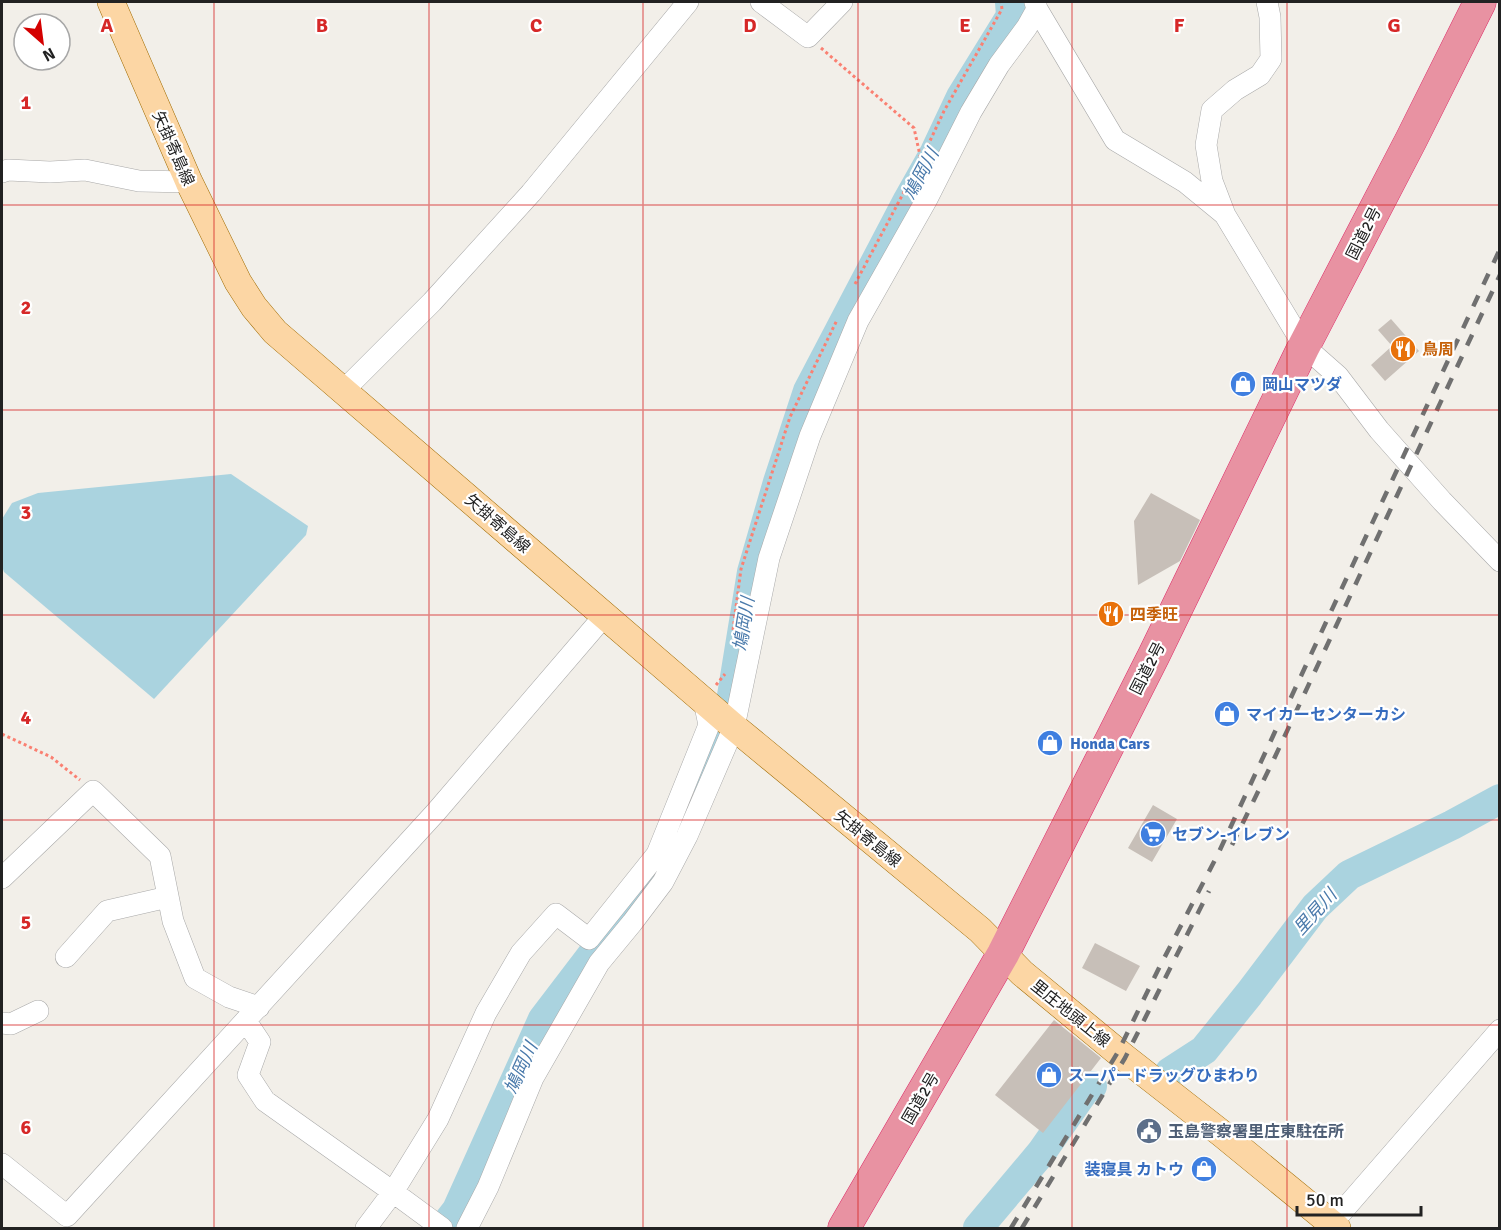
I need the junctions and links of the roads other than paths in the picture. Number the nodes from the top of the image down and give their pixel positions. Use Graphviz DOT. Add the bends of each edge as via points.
graph roads {
  1 [pos="111,2"];
  2 [pos="688,2"];
  3 [pos="761,2"];
  4 [pos="842,2"];
  5 [pos="1267,2"];
  6 [pos="1480,2"];
  7 [pos="1036,5"];
  8 [pos="2,172"];
  9 [pos="189,182"];
  10 [pos="1225,215"];
  11 [pos="1304,346"];
  12 [pos="344,391"];
  13 [pos="1500,561"];
  14 [pos="605,615"];
  15 [pos="708,704"];
  16 [pos="734,727"];
  17 [pos="2,878"];
  18 [pos="168,897"];
  19 [pos="1003,954"];
  20 [pos="66,957"];
  21 [pos="38,1011"];
  22 [pos="252,1014"];
  23 [pos="2,1023"];
  24 [pos="1500,1030"];
  25 [pos="2,1164"];
  26 [pos="393,1192"];
  27 [pos="1332,1227"];
  28 [pos="366,1228"];
  29 [pos="442,1228"];
  30 [pos="467,1228"];
  31 [pos="844,1228"];
  1 -- 9 [label="main road, 矢掛寄島線"];
  2 -- 12 [label="street" via="531,193"];
  3 -- 4 [label="street" via="808,37"];
  5 -- 10 [label="street" via="1271,59 1260,75 1212,110 1206,145 1212,181"];
  6 -- 11 [label="highway, 国道2号"];
  7 -- 10 [label="street" via="1115,140 1185,182"];
  7 -- 16 [label="street" via="1027,27 971,112 858,321 810,436 769,558"];
  8 -- 9 [label="street" via="85,170 139,181"];
  9 -- 12 [label="main road, 矢掛寄島線" via="238,282 254,306 275,332"];
  10 -- 11 [label="street"];
  11 -- 13 [label="street" via="1338,376 1379,430"];
  11 -- 19 [label="highway, 国道2号"];
  12 -- 14 [label="main road, 矢掛寄島線"];
  14 -- 15 [label="main road, 矢掛寄島線"];
  14 -- 22 [label="street" via="436,812"];
  15 -- 16 [label="main road, 矢掛寄島線"];
  15 -- 26 [label="street" via="709,725 657,854 589,939 556,914 521,953 486,1013 438,1119"];
  16 -- 19 [label="main road, 矢掛寄島線" via="980,930"];
  16 -- 30 [label="street" via="663,882 599,963 533,1078"];
  17 -- 18 [label="street" via="93,791 160,856"];
  18 -- 20 [label="street" via="107,911"];
  18 -- 22 [label="street" via="195,978"];
  19 -- 27 [label="main road, 里庄地頭上線"];
  19 -- 31 [label="highway, 国道2号"];
  21 -- 23 [label="street" via="11,1024"];
  22 -- 25 [label="street" via="66,1216"];
  22 -- 26 [label="street" via="260,1042 248,1076 265,1101"];
  24 -- 27 [label="street"];
  26 -- 28 [label="street"];
  26 -- 29 [label="street"];
}
